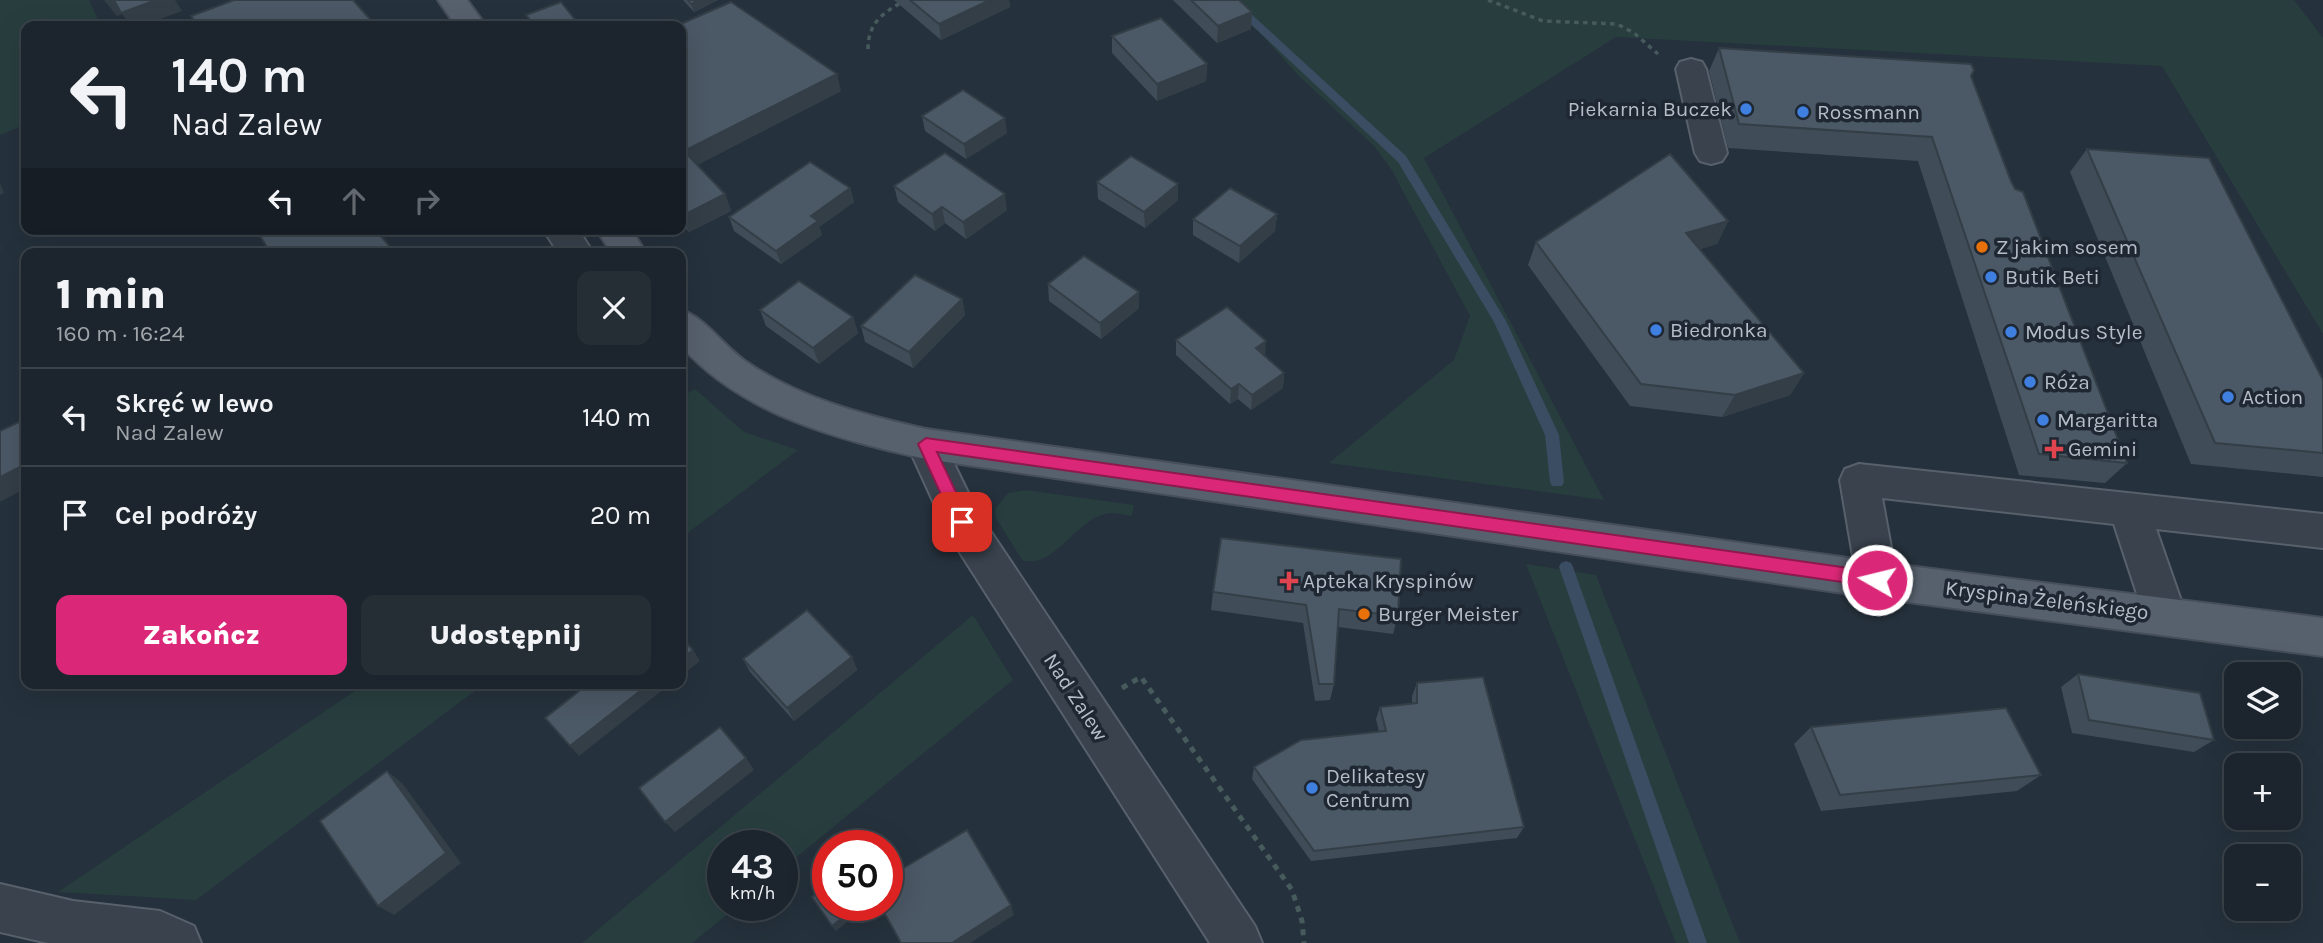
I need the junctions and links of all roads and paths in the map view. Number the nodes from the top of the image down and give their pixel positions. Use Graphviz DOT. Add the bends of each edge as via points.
graph roads {
  1 [pos="452,0"];
  2 [pos="906,0"];
  3 [pos="1488,0"];
  4 [pos="467,21"];
  5 [pos="868,49"];
  6 [pos="1690,69"];
  7 [pos="1711,153"];
  8 [pos="686,333"];
  9 [pos="926,444"];
  10 [pos="2130,512"];
  11 [pos="2323,531"];
  12 [pos="1877,580"];
  13 [pos="2165,615"];
  14 [pos="2323,636"];
  15 [pos="1117,690"];
  16 [pos="0,908"];
  17 [pos="177,943"];
  18 [pos="1238,943"];
  19 [pos="1304,943"];
  1 -- 4 [label="main road"];
  2 -- 5 [label="path" via="872,23"];
  3 -- 6 [label="path" via="1544,21 1617,24 1664,59"];
  6 -- 7 [label="street"];
  8 -- 9 [label="main road, Kryspina Żeleńskiego" via="714,359 781,402 840,424"];
  9 -- 12 [label="main road, Kryspina Żeleńskiego"];
  9 -- 18 [label="street, Nad Zalew" via="962,522"];
  10 -- 11 [label="street"];
  10 -- 12 [label="street" via="1859,480"];
  10 -- 13 [label="street"];
  12 -- 13 [label="main road, Kryspina Żeleńskiego"];
  13 -- 14 [label="main road, Kryspina Żeleńskiego"];
  15 -- 19 [label="path" via="1140,677 1292,890"];
  16 -- 17 [label="street" via="73,925 160,935"];
}
